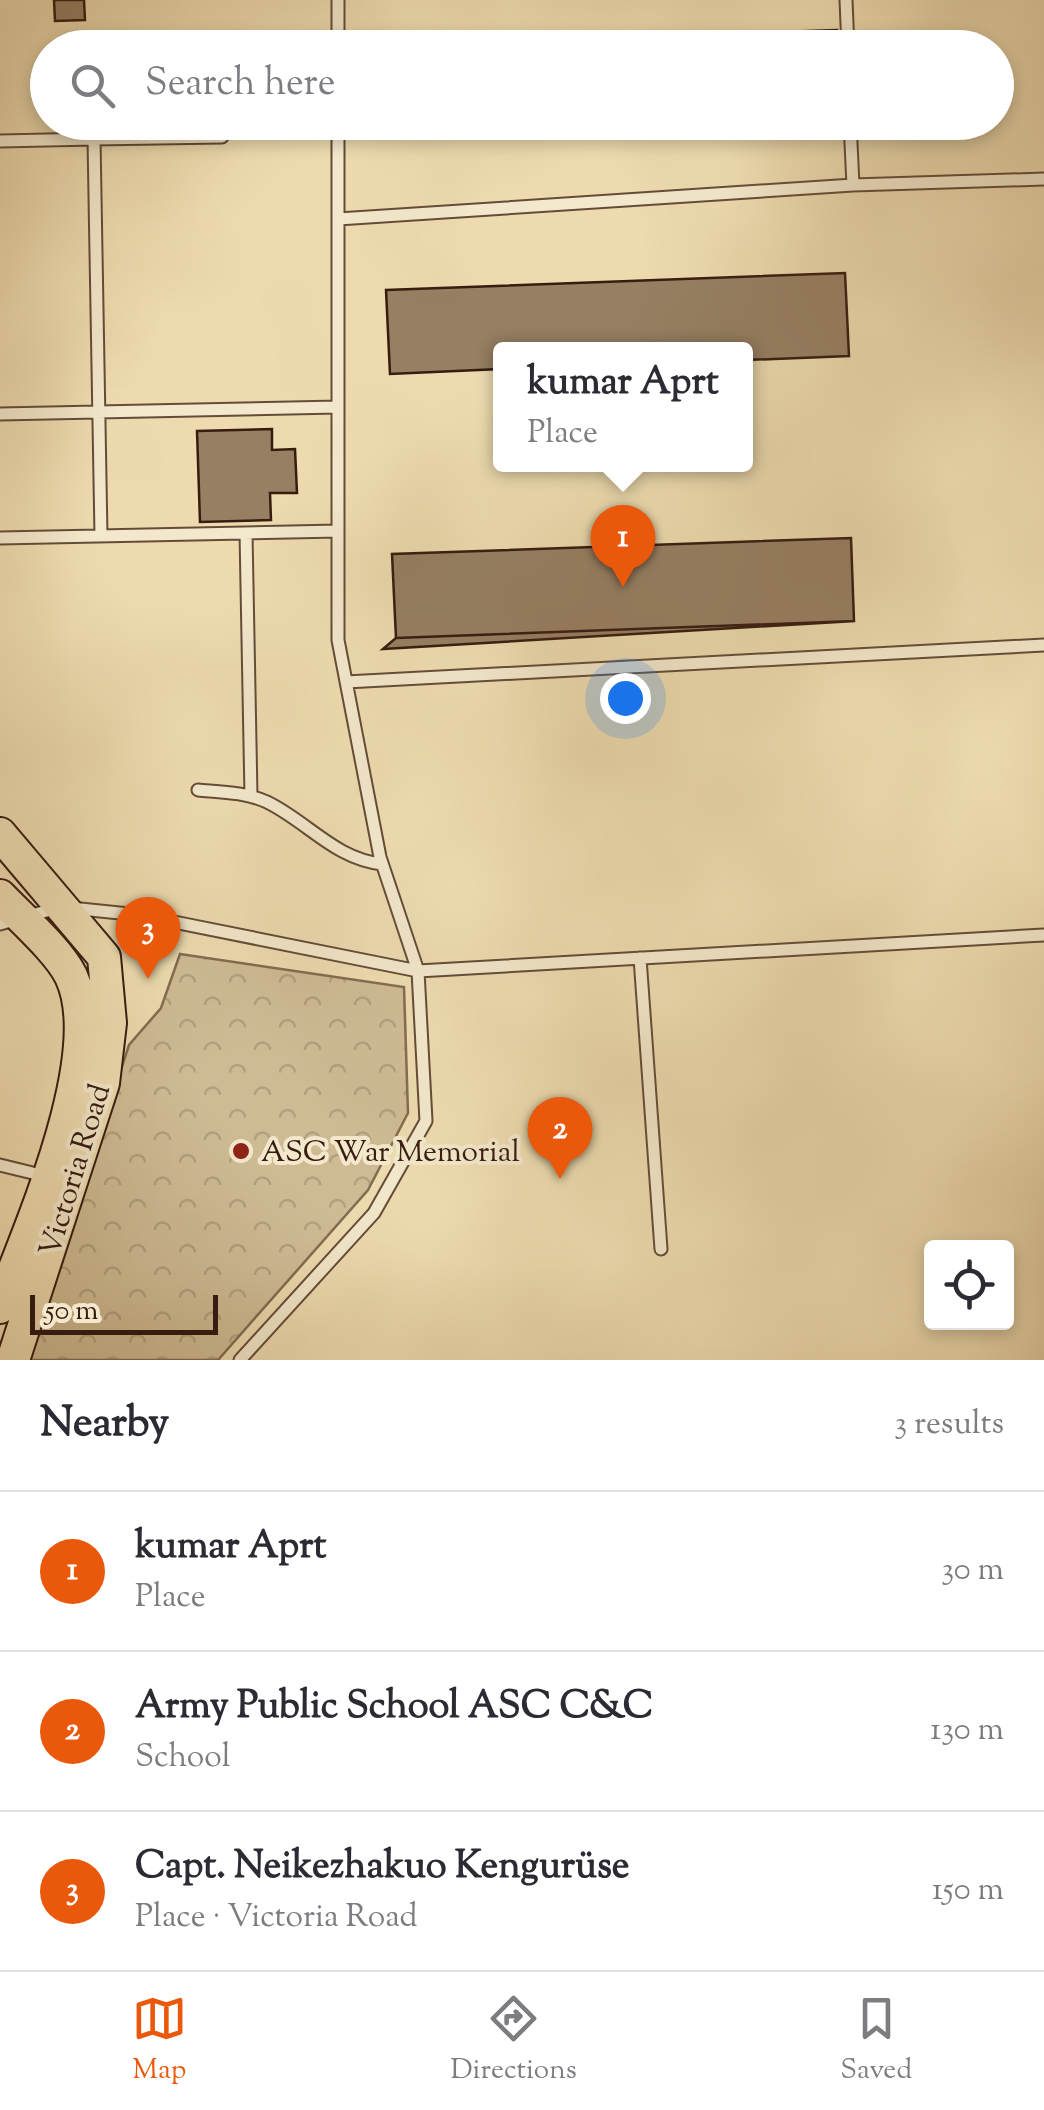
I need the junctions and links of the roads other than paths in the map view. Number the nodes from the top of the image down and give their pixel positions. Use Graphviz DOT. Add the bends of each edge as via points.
graph roads {
  1 [pos="338,0"];
  2 [pos="846,0"];
  3 [pos="338,30"];
  4 [pos="847,30"];
  5 [pos="94,140"];
  6 [pos="338,140"];
  7 [pos="851,140"];
  8 [pos="0,142"];
  9 [pos="1044,180"];
  10 [pos="853,186"];
  11 [pos="338,219"];
  12 [pos="338,406"];
  13 [pos="98,412"];
  14 [pos="0,414"];
  15 [pos="338,531"];
  16 [pos="246,533"];
  17 [pos="101,536"];
  18 [pos="0,538"];
  19 [pos="1044,645"];
  20 [pos="346,682"];
  21 [pos="198,790"];
  22 [pos="251,796"];
  23 [pos="0,834"];
  24 [pos="382,864"];
  25 [pos="61,907"];
  26 [pos="7,913"];
  27 [pos="1044,935"];
  28 [pos="640,958"];
  29 [pos="418,971"];
  30 [pos="0,1165"];
  31 [pos="49,1177"];
  32 [pos="661,1249"];
  33 [pos="0,1307"];
  34 [pos="10,1347"];
  35 [pos="240,1360"];
  1 -- 3 [label="lane"];
  2 -- 4 [label="lane"];
  5 -- 8 [label="lane"];
  5 -- 13 [label="lane"];
  6 -- 11 [label="lane"];
  7 -- 10 [label="lane"];
  9 -- 10 [label="lane"];
  10 -- 11 [label="lane"];
  11 -- 12 [label="lane"];
  12 -- 13 [label="lane"];
  12 -- 15 [label="lane"];
  13 -- 14 [label="lane"];
  13 -- 17 [label="lane"];
  15 -- 16 [label="lane"];
  15 -- 20 [label="lane" via="338,640"];
  16 -- 17 [label="lane"];
  16 -- 22 [label="lane"];
  17 -- 18 [label="lane"];
  19 -- 20 [label="lane"];
  20 -- 24 [label="lane"];
  21 -- 22 [label="lane"];
  22 -- 24 [label="lane" via="345,856"];
  23 -- 25 [label="main road, Victoria Road"];
  24 -- 29 [label="lane"];
  25 -- 26 [label="lane"];
  25 -- 29 [label="lane" via="139,915"];
  25 -- 34 [label="main road, Victoria Road" via="104,957 110,1022 104,1083"];
  26 -- 31 [label="main road, Victoria Road" via="70,976 80,1025 75,1083"];
  27 -- 28 [label="lane"];
  28 -- 29 [label="lane"];
  28 -- 32 [label="lane"];
  29 -- 35 [label="lane" via="426,1121 374,1213"];
  30 -- 31 [label="lane"];
  31 -- 33 [label="main road, Victoria Road"];
}
